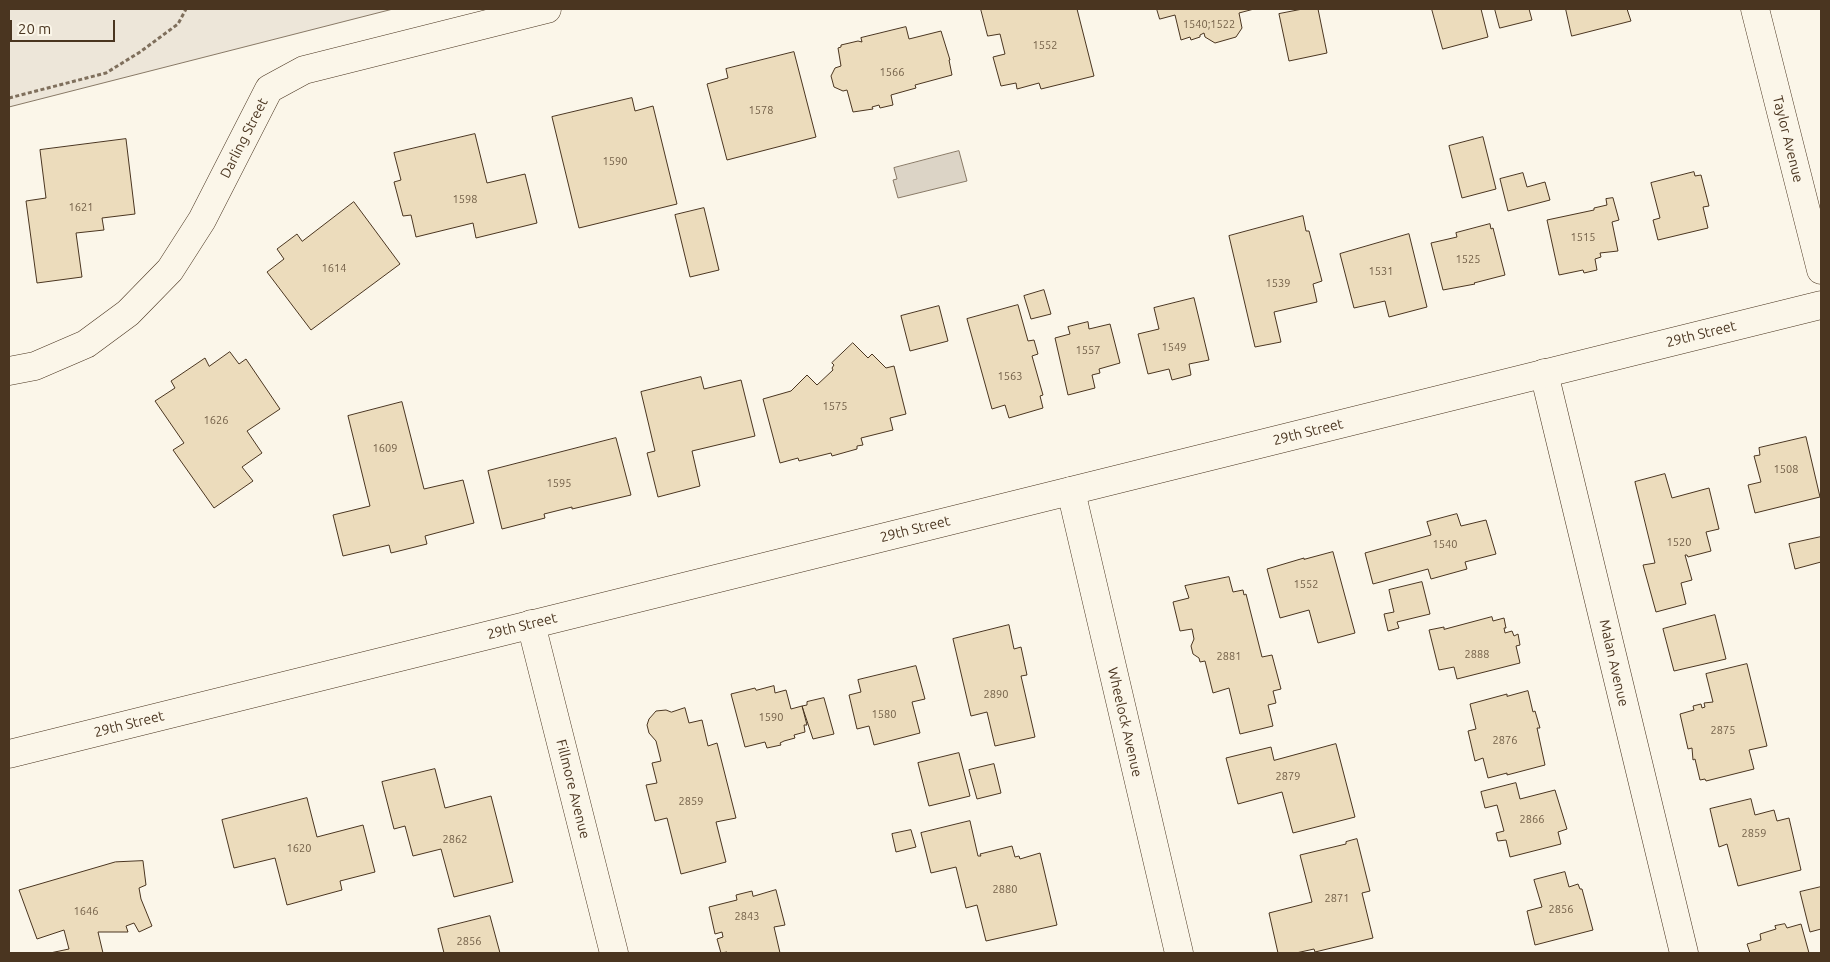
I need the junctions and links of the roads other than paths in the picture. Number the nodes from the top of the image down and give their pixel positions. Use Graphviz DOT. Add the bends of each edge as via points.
graph roads {
  1 [pos="547,9"];
  2 [pos="1755,9"];
  3 [pos="1821,270"];
  4 [pos="1821,305"];
  5 [pos="9,371"];
  6 [pos="1544,373"];
  7 [pos="1071,491"];
  8 [pos="531,624"];
  9 [pos="9,754"];
  10 [pos="614,953"];
  11 [pos="1179,953"];
  12 [pos="1684,953"];
  1 -- 5 [label="street, Darling Street" via="304,70 269,89 202,220 170,270 128,313 86,344 35,366"];
  2 -- 3 [label="street, Taylor Avenue"];
  4 -- 6 [label="street, 29th Street"];
  6 -- 7 [label="street, 29th Street"];
  6 -- 12 [label="street, Malan Avenue"];
  7 -- 8 [label="street, 29th Street"];
  7 -- 11 [label="street, Wheelock Avenue"];
  8 -- 9 [label="street, 29th Street"];
  8 -- 10 [label="street, Fillmore Avenue"];
}
